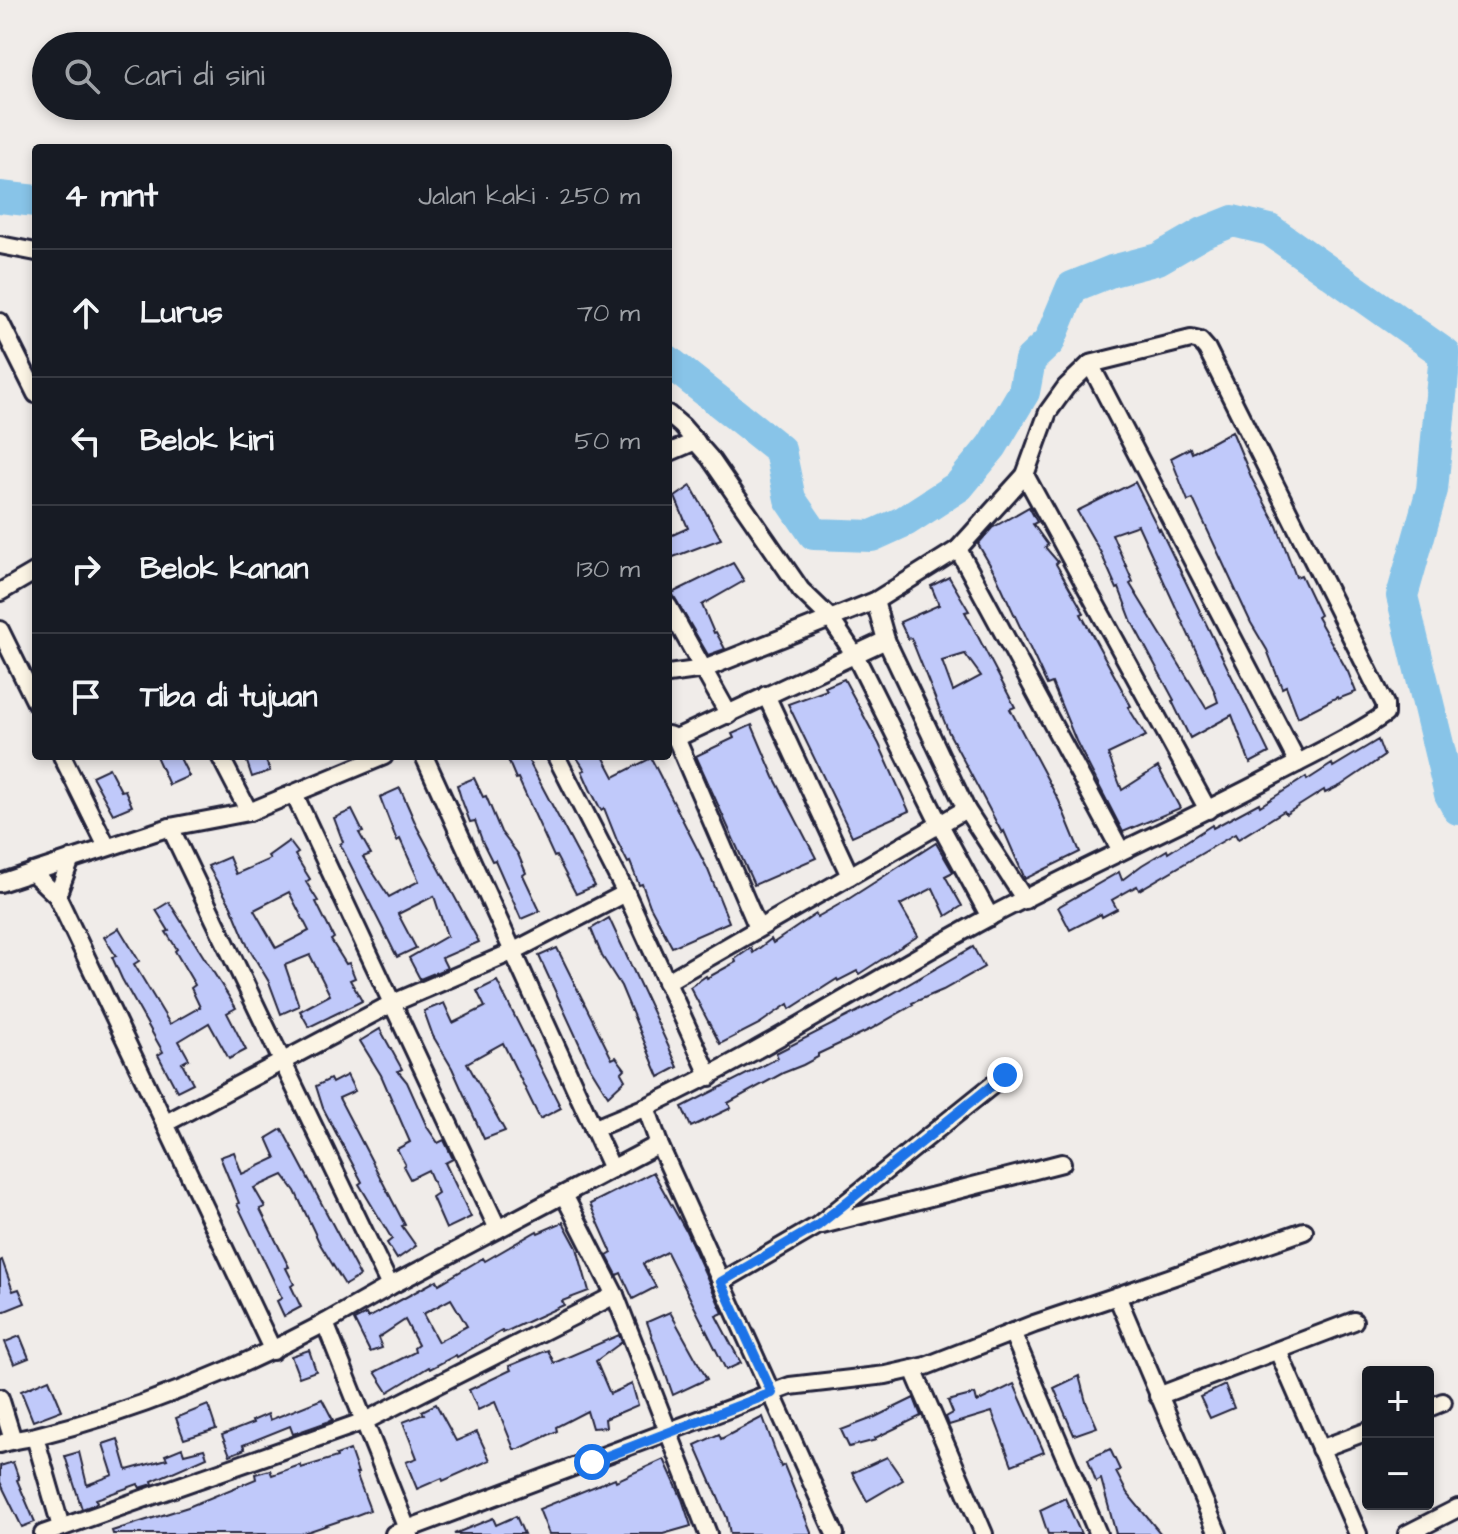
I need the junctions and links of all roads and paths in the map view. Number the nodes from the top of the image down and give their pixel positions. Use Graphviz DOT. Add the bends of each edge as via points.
graph roads {
  1 [pos="0,245"];
  2 [pos="32,251"];
  3 [pos="0,322"];
  4 [pos="1090,364"];
  5 [pos="32,386"];
  6 [pos="672,418"];
  7 [pos="696,441"];
  8 [pos="672,451"];
  9 [pos="1025,475"];
  10 [pos="958,549"];
  11 [pos="32,573"];
  12 [pos="0,592"];
  13 [pos="875,601"];
  14 [pos="672,613"];
  15 [pos="830,618"];
  16 [pos="0,630"];
  17 [pos="886,640"];
  18 [pos="855,655"];
  19 [pos="704,669"];
  20 [pos="672,673"];
  21 [pos="32,695"];
  22 [pos="766,695"];
  23 [pos="729,715"];
  24 [pos="672,736"];
  25 [pos="64,760"];
  26 [pos="222,760"];
  27 [pos="360,760"];
  28 [pos="426,760"];
  29 [pos="558,760"];
  30 [pos="1298,763"];
  31 [pos="294,794"];
  32 [pos="966,809"];
  33 [pos="1208,810"];
  34 [pos="249,812"];
  35 [pos="939,823"];
  36 [pos="170,827"];
  37 [pos="107,847"];
  38 [pos="1121,851"];
  39 [pos="71,859"];
  40 [pos="32,872"];
  41 [pos="850,876"];
  42 [pos="0,883"];
  43 [pos="626,893"];
  44 [pos="57,896"];
  45 [pos="1025,900"];
  46 [pos="990,917"];
  47 [pos="758,928"];
  48 [pos="512,952"];
  49 [pos="666,982"];
  50 [pos="393,1003"];
  51 [pos="282,1064"];
  52 [pos="1005,1075"];
  53 [pos="710,1077"];
  54 [pos="646,1107"];
  55 [pos="166,1123"];
  56 [pos="593,1129"];
  57 [pos="659,1144"];
  58 [pos="1062,1163"];
  59 [pos="612,1169"];
  60 [pos="564,1195"];
  61 [pos="817,1226"];
  62 [pos="498,1229"];
  63 [pos="1304,1231"];
  64 [pos="721,1282"];
  65 [pos="390,1286"];
  66 [pos="615,1295"];
  67 [pos="1117,1296"];
  68 [pos="1354,1321"];
  69 [pos="325,1323"];
  70 [pos="1012,1332"];
  71 [pos="273,1351"];
  72 [pos="1278,1351"];
  73 [pos="913,1369"];
  74 [pos="772,1393"];
  75 [pos="1158,1396"];
  76 [pos="0,1398"];
  77 [pos="365,1421"];
  78 [pos="668,1433"];
  79 [pos="1362,1433"];
  80 [pos="35,1437"];
  81 [pos="6,1442"];
  82 [pos="1320,1449"];
  83 [pos="1458,1508"];
  84 [pos="61,1527"];
  85 [pos="404,1532"];
  86 [pos="43,1534"];
  87 [pos="708,1534"];
  88 [pos="835,1534"];
  89 [pos="984,1534"];
  90 [pos="1098,1534"];
  91 [pos="1218,1534"];
  92 [pos="1358,1534"];
  93 [pos="1407,1534"];
  1 -- 2 [label="street"];
  3 -- 5 [label="street"];
  4 -- 9 [label="street" via="1048,412"];
  4 -- 30 [label="street"];
  4 -- 30 [label="street" via="1180,340 1196,339 1207,349 1385,704 1385,714"];
  6 -- 7 [label="street"];
  7 -- 8 [label="street"];
  7 -- 15 [label="street" via="801,590"];
  9 -- 10 [label="street"];
  9 -- 33 [label="street"];
  10 -- 13 [label="street"];
  10 -- 38 [label="street"];
  11 -- 12 [label="street"];
  13 -- 15 [label="street"];
  13 -- 17 [label="street"];
  14 -- 19 [label="street"];
  15 -- 18 [label="street"];
  15 -- 19 [label="street"];
  16 -- 21 [label="street"];
  17 -- 18 [label="street"];
  17 -- 32 [label="street"];
  18 -- 22 [label="street"];
  18 -- 35 [label="street"];
  19 -- 20 [label="street"];
  19 -- 23 [label="street"];
  22 -- 23 [label="street"];
  22 -- 41 [label="street"];
  23 -- 24 [label="street"];
  24 -- 47 [label="street"];
  25 -- 37 [label="street"];
  26 -- 34 [label="street"];
  27 -- 31 [label="street"];
  28 -- 48 [label="street"];
  29 -- 43 [label="street"];
  30 -- 33 [label="street"];
  31 -- 34 [label="street"];
  31 -- 50 [label="street"];
  32 -- 35 [label="street"];
  32 -- 45 [label="street"];
  33 -- 38 [label="street"];
  34 -- 36 [label="street"];
  35 -- 41 [label="street"];
  35 -- 46 [label="street"];
  36 -- 37 [label="street"];
  36 -- 51 [label="street"];
  37 -- 39 [label="street"];
  38 -- 45 [label="street"];
  39 -- 40 [label="street"];
  39 -- 44 [label="street"];
  40 -- 42 [label="street"];
  40 -- 44 [label="street"];
  41 -- 47 [label="street"];
  43 -- 48 [label="street"];
  43 -- 49 [label="street"];
  44 -- 55 [label="street"];
  45 -- 46 [label="street"];
  46 -- 53 [label="street"];
  47 -- 49 [label="street"];
  48 -- 50 [label="street"];
  48 -- 56 [label="street"];
  49 -- 53 [label="street"];
  50 -- 51 [label="street"];
  50 -- 62 [label="street"];
  51 -- 55 [label="street"];
  51 -- 65 [label="street"];
  52 -- 61 [label="street"];
  53 -- 54 [label="street"];
  54 -- 56 [label="street"];
  54 -- 57 [label="street"];
  55 -- 71 [label="street"];
  56 -- 59 [label="street"];
  57 -- 59 [label="street"];
  57 -- 64 [label="street"];
  58 -- 61 [label="street"];
  59 -- 60 [label="street"];
  60 -- 62 [label="street"];
  60 -- 66 [label="street"];
  61 -- 64 [label="street"];
  62 -- 65 [label="street"];
  63 -- 67 [label="street"];
  64 -- 74 [label="street"];
  65 -- 69 [label="street"];
  66 -- 77 [label="street"];
  66 -- 78 [label="street"];
  67 -- 70 [label="street"];
  67 -- 75 [label="street"];
  68 -- 72 [label="street"];
  69 -- 71 [label="street"];
  69 -- 77 [label="street"];
  70 -- 73 [label="street"];
  70 -- 90 [label="street"];
  71 -- 80 [label="street" via="154,1399"];
  72 -- 75 [label="street"];
  72 -- 82 [label="street"];
  73 -- 74 [label="street"];
  73 -- 89 [label="street"];
  74 -- 78 [label="street"];
  74 -- 88 [label="street"];
  75 -- 91 [label="street"];
  76 -- 81 [label="street"];
  77 -- 84 [label="street"];
  77 -- 85 [label="street"];
  78 -- 85 [label="street"];
  78 -- 87 [label="street"];
  79 -- 82 [label="street"];
  80 -- 81 [label="street"];
  80 -- 84 [label="street"];
  82 -- 92 [label="street"];
  83 -- 93 [label="street"];
  84 -- 86 [label="street"];
}
